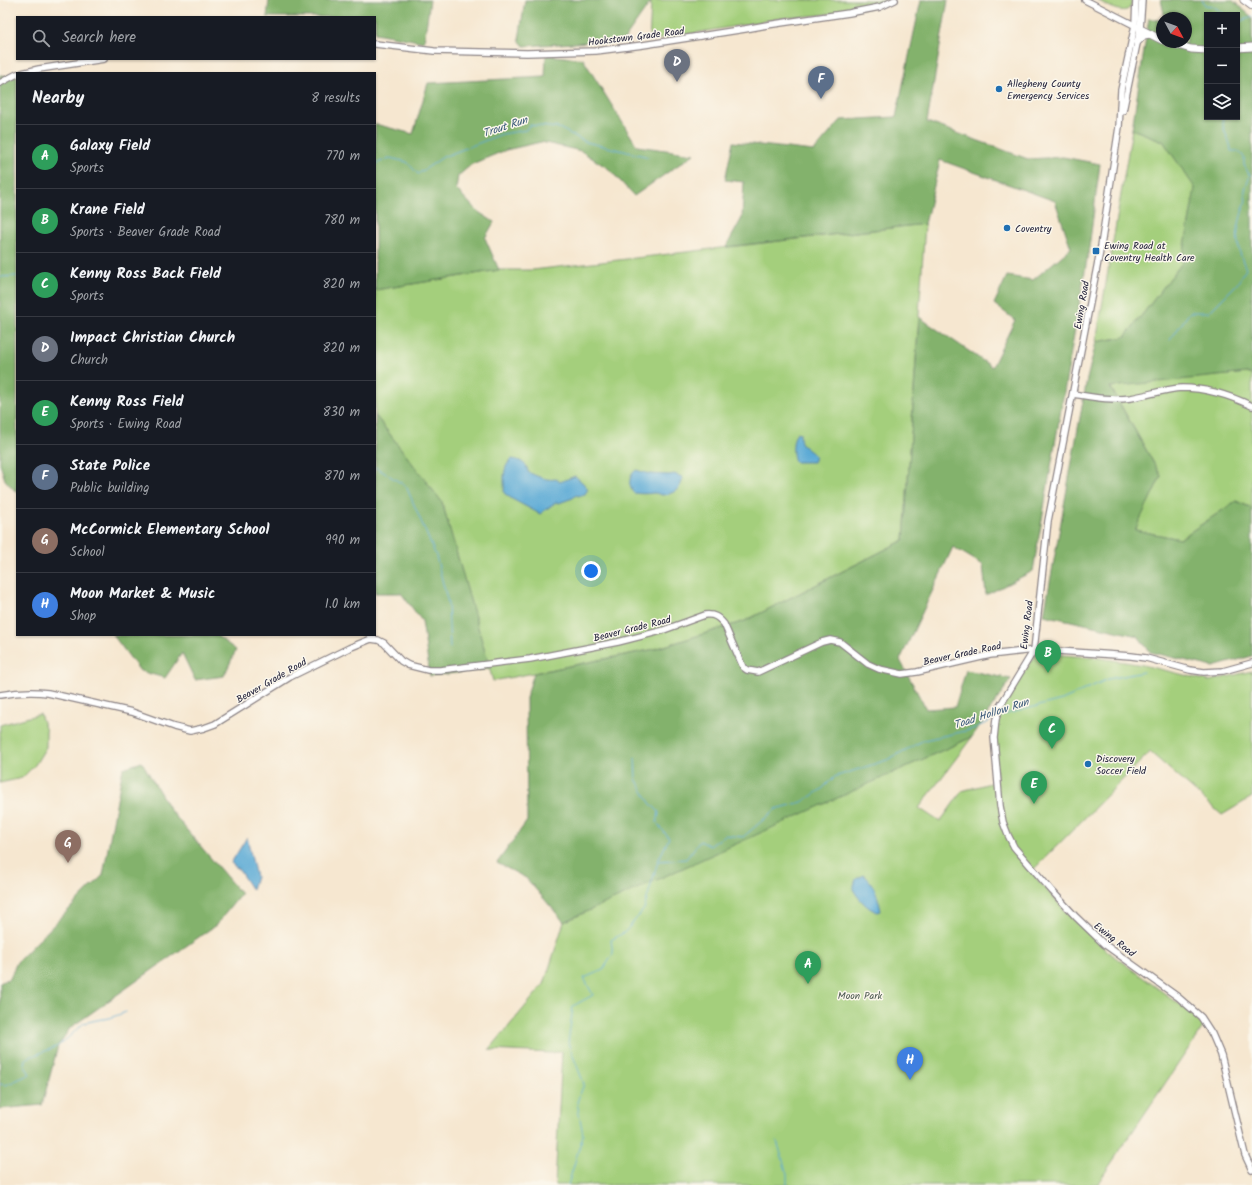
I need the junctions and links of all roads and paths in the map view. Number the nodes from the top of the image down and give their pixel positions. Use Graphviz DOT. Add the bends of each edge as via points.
graph roads {
  1 [pos="895,0"];
  2 [pos="1085,0"];
  3 [pos="1136,0"];
  4 [pos="1142,0"];
  5 [pos="1244,0"];
  6 [pos="1252,6"];
  7 [pos="1137,27"];
  8 [pos="1150,34"];
  9 [pos="1156,37"];
  10 [pos="1137,42"];
  11 [pos="376,44"];
  12 [pos="1252,47"];
  13 [pos="1188,48"];
  14 [pos="1240,48"];
  15 [pos="1204,50"];
  16 [pos="97,60"];
  17 [pos="27,72"];
  18 [pos="16,75"];
  19 [pos="0,83"];
  20 [pos="1119,127"];
  21 [pos="1073,394"];
  22 [pos="1252,406"];
  23 [pos="1034,650"];
  24 [pos="1252,663"];
  25 [pos="0,695"];
  26 [pos="1252,1170"];
  1 -- 11 [label="street, Hookstown Grade Road" via="880,7 849,13 596,51 434,51"];
  2 -- 7 [label="street"];
  3 -- 7 [label="street, Ewing Road"];
  4 -- 7 [label="street, Ewing Road"];
  5 -- 6 [label="highway"];
  7 -- 8 [label="highway"];
  7 -- 10 [label="street, Ewing Road"];
  7 -- 20 [label="street, Ewing Road" via="1121,90"];
  8 -- 9 [label="highway"];
  8 -- 10 [label="highway" via="1144,35"];
  10 -- 20 [label="street, Ewing Road"];
  12 -- 14 [label="highway"];
  13 -- 15 [label="highway"];
  16 -- 17 [label="street"];
  18 -- 19 [label="street"];
  20 -- 21 [label="street, Ewing Road" via="1101,246"];
  21 -- 22 [label="street" via="1116,399 1192,388 1225,394"];
  21 -- 23 [label="street, Ewing Road" via="1048,521"];
  23 -- 24 [label="street, Beaver Grade Road" via="1141,658 1204,672 1218,672"];
  23 -- 25 [label="street, Beaver Grade Road" via="990,655 902,674 868,664 840,642 830,640 764,670 752,672 743,667 720,619 705,614 661,631 618,642 530,659 440,670 408,665 384,644 372,639 290,677 215,724 195,730 184,730 132,712 48,693 23,692"];
  23 -- 26 [label="street, Ewing Road" via="1000,706 995,725 1000,806 1008,835 1026,861 1091,932 1201,1017 1217,1044 1245,1156"];
}
